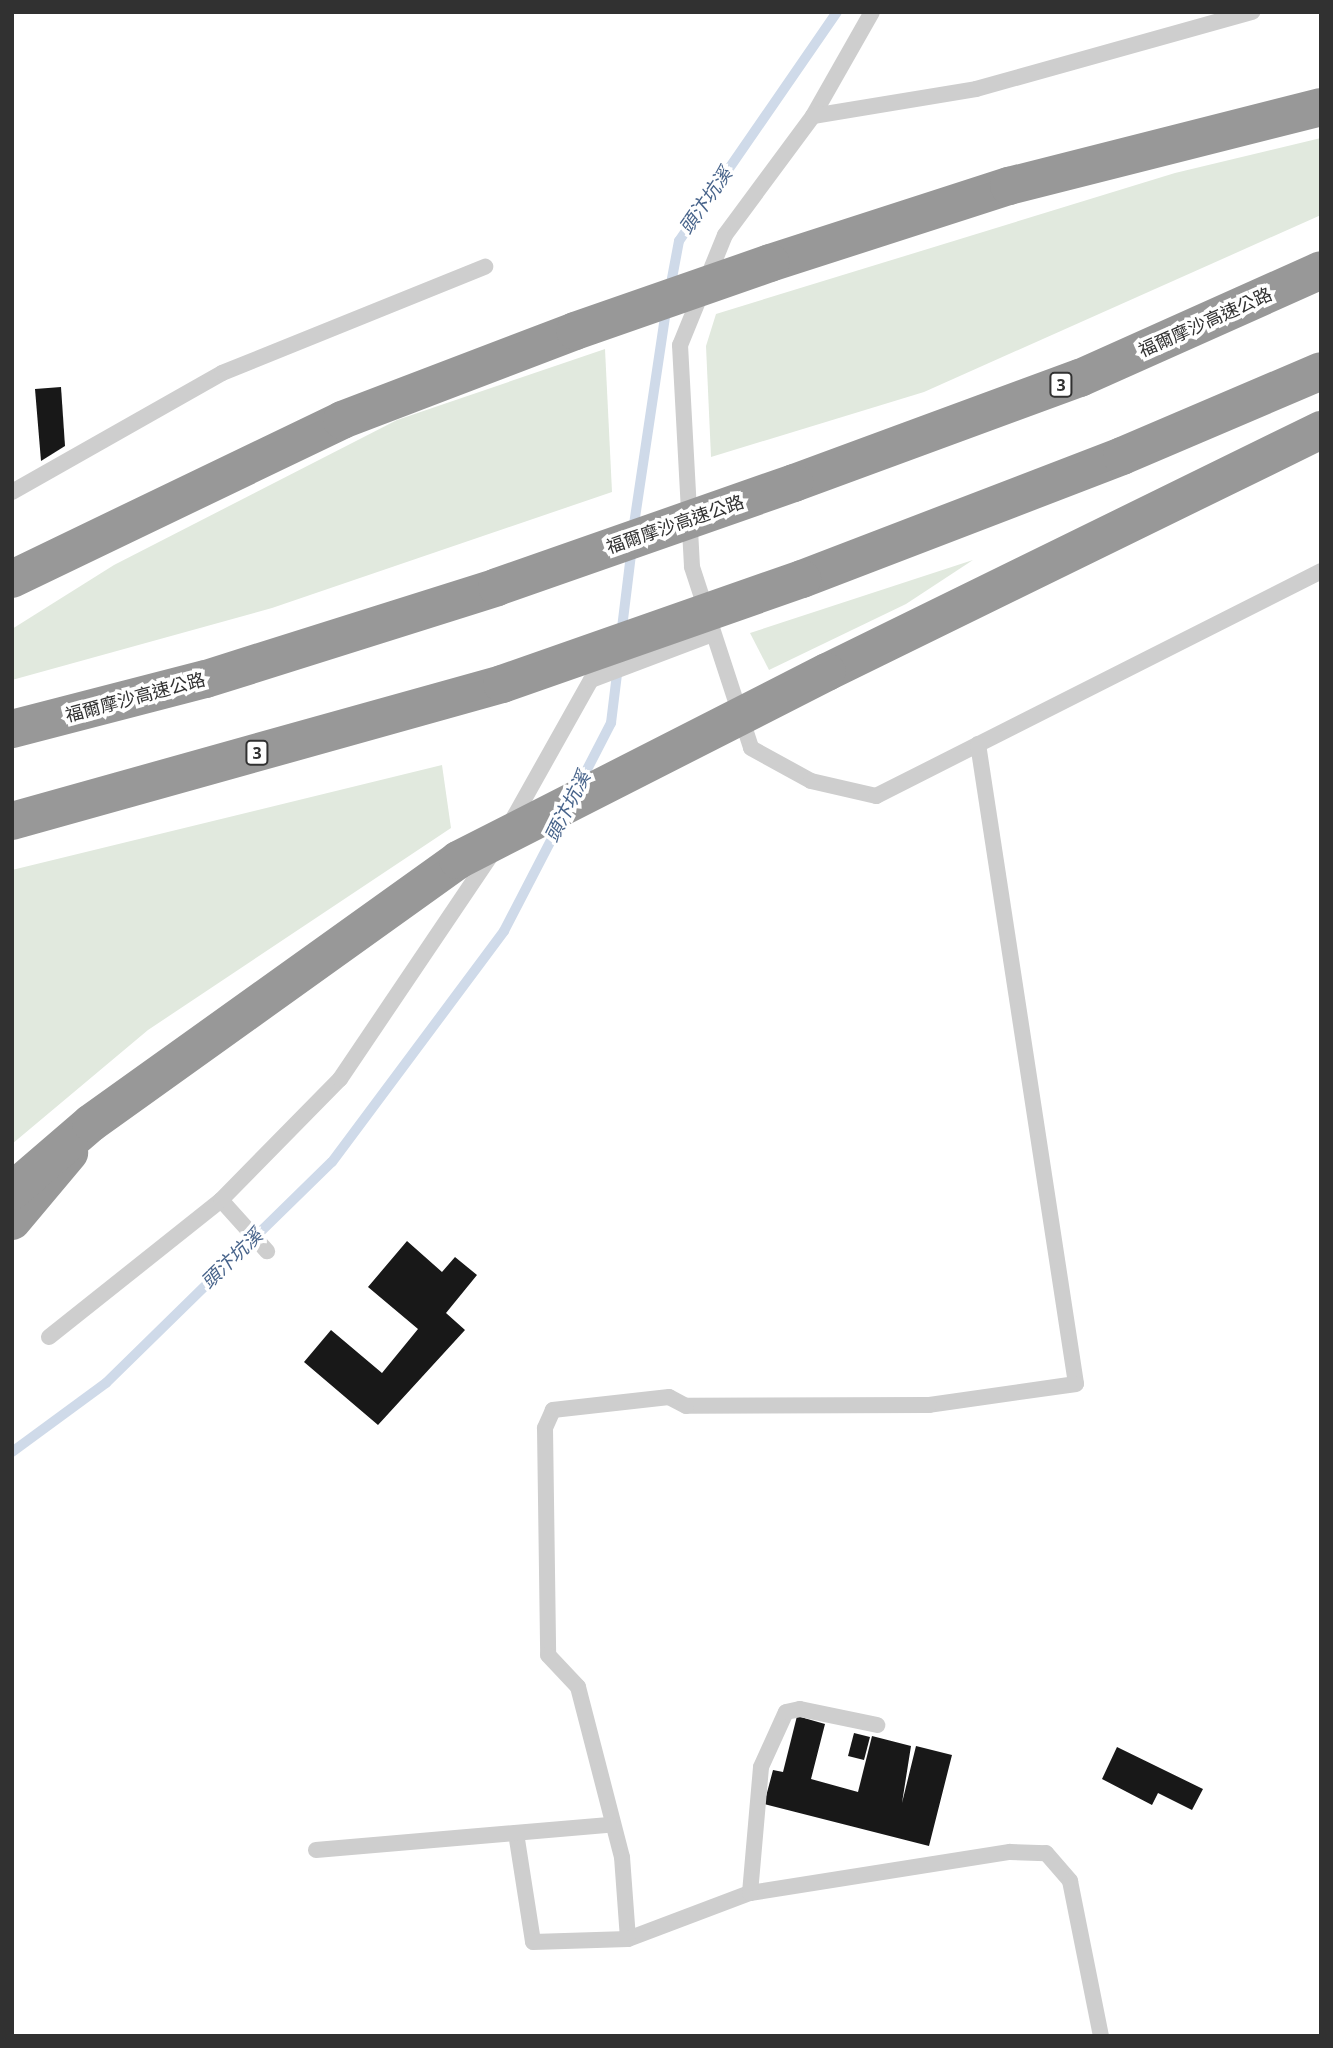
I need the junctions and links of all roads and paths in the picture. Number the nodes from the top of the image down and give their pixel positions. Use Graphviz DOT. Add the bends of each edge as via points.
graph roads {
  1 [pos="872,12"];
  2 [pos="1252,12"];
  3 [pos="1321,107"];
  4 [pos="813,116"];
  5 [pos="485,267"];
  6 [pos="1321,270"];
  7 [pos="1321,372"];
  8 [pos="1321,430"];
  9 [pos="12,492"];
  10 [pos="1321,571"];
  11 [pos="12,579"];
  12 [pos="713,634"];
  13 [pos="12,729"];
  14 [pos="978,744"];
  15 [pos="12,821"];
  16 [pos="91,1123"];
  17 [pos="12,1191"];
  18 [pos="221,1200"];
  19 [pos="12,1221"];
  20 [pos="267,1251"];
  21 [pos="49,1337"];
  22 [pos="877,1725"];
  23 [pos="609,1825"];
  24 [pos="516,1833"];
  25 [pos="316,1850"];
  26 [pos="750,1893"];
  27 [pos="628,1939"];
  28 [pos="1101,2036"];
  1 -- 4 [label="lane"];
  2 -- 4 [label="lane" via="976,89"];
  3 -- 11 [label="highway, bridge" via="1009,186 575,331 342,420"];
  4 -- 12 [label="lane" via="725,235 680,345 692,567"];
  5 -- 9 [label="lane" via="222,373"];
  6 -- 13 [label="highway, 福爾摩沙高速公路 / 3, bridge" via="1080,378 794,483 497,587 206,679"];
  7 -- 15 [label="highway, 3, bridge" via="1122,456 802,579 502,684"];
  8 -- 16 [label="highway, bridge" via="827,672 458,860"];
  10 -- 14 [label="lane"];
  12 -- 14 [label="lane" via="751,748 811,781 876,796"];
  12 -- 18 [label="lane" via="591,680 474,888 340,1079"];
  14 -- 23 [label="lane" via="1076,1384 929,1405 686,1406 669,1397 553,1410 545,1428 548,1655 578,1687"];
  16 -- 17 [label="highway, bridge"];
  16 -- 19 [label="highway, bridge"];
  18 -- 20 [label="lane"];
  18 -- 21 [label="lane"];
  22 -- 26 [label="lane" via="800,1709 786,1712 761,1767"];
  23 -- 24 [label="lane"];
  23 -- 27 [label="lane" via="622,1857"];
  24 -- 25 [label="lane"];
  24 -- 27 [label="lane" via="533,1942"];
  26 -- 27 [label="lane"];
  26 -- 28 [label="lane" via="1010,1853 1046,1853 1070,1881"];
}
